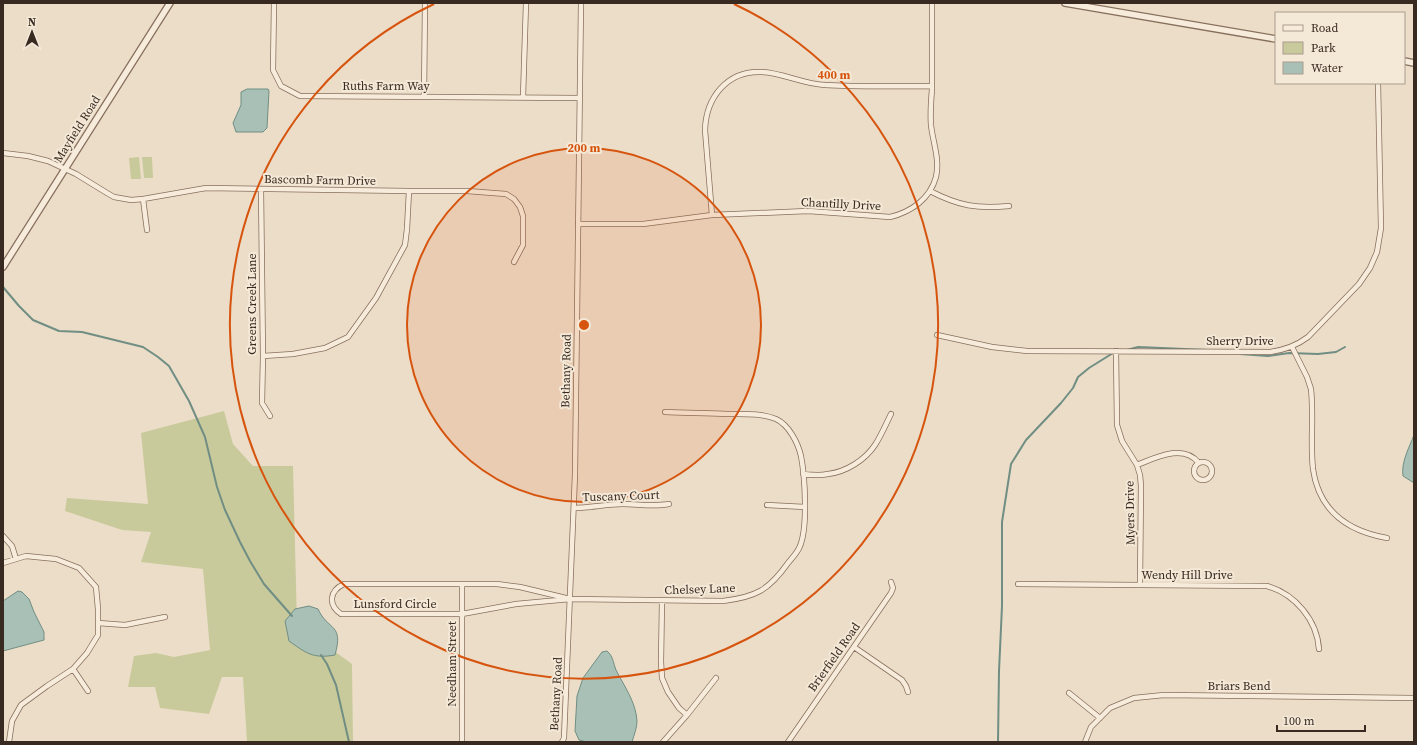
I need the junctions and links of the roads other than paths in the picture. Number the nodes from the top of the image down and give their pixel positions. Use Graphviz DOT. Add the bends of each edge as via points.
graph roads {
  1 [pos="170,3"];
  2 [pos="274,3"];
  3 [pos="425,3"];
  4 [pos="526,3"];
  5 [pos="581,3"];
  6 [pos="932,3"];
  7 [pos="1065,3"];
  8 [pos="1068,3"];
  9 [pos="1275,39"];
  10 [pos="1378,84"];
  11 [pos="932,86"];
  12 [pos="424,97"];
  13 [pos="523,97"];
  14 [pos="579,98"];
  15 [pos="3,153"];
  16 [pos="65,170"];
  17 [pos="261,189"];
  18 [pos="409,191"];
  19 [pos="930,191"];
  20 [pos="143,199"];
  21 [pos="1009,206"];
  22 [pos="712,215"];
  23 [pos="578,224"];
  24 [pos="147,230"];
  25 [pos="514,262"];
  26 [pos="3,267"];
  27 [pos="937,335"];
  28 [pos="1292,347"];
  29 [pos="1116,351"];
  30 [pos="263,356"];
  31 [pos="665,412"];
  32 [pos="890,414"];
  33 [pos="270,416"];
  34 [pos="1199,463"];
  35 [pos="1137,466"];
  36 [pos="803,474"];
  37 [pos="669,504"];
  38 [pos="767,506"];
  39 [pos="805,507"];
  40 [pos="574,508"];
  41 [pos="3,536"];
  42 [pos="1387,538"];
  43 [pos="16,559"];
  44 [pos="3,563"];
  45 [pos="891,582"];
  46 [pos="1018,584"];
  47 [pos="1140,584"];
  48 [pos="462,585"];
  49 [pos="570,599"];
  50 [pos="662,601"];
  51 [pos="462,614"];
  52 [pos="164,617"];
  53 [pos="98,623"];
  54 [pos="854,647"];
  55 [pos="1319,649"];
  56 [pos="73,669"];
  57 [pos="716,678"];
  58 [pos="88,690"];
  59 [pos="908,692"];
  60 [pos="1069,693"];
  61 [pos="1414,698"];
  62 [pos="687,715"];
  63 [pos="1100,718"];
  64 [pos="564,741"];
  65 [pos="10,742"];
  66 [pos="462,742"];
  67 [pos="663,742"];
  68 [pos="788,742"];
  69 [pos="1085,742"];
  1 -- 16 [label="street, Mayfield Road"];
  2 -- 12 [label="street, Ruths Farm Way" via="273,70 281,86 300,96"];
  3 -- 12 [label="street"];
  4 -- 13 [label="street"];
  5 -- 14 [label="street, Bethany Road"];
  6 -- 11 [label="street, Chantilly Drive"];
  7 -- 8 [label="street"];
  8 -- 9 [label="street"];
  10 -- 28 [label="street, Sherry Drive" via="1381,228 1377,252 1359,284 1308,337"];
  11 -- 19 [label="street, Chantilly Drive" via="931,126 938,164 936,178"];
  11 -- 22 [label="street" via="824,85 761,72 732,79 714,96 705,119"];
  12 -- 13 [label="street, Ruths Farm Way"];
  13 -- 14 [label="street, Ruths Farm Way"];
  14 -- 23 [label="street, Bethany Road"];
  15 -- 16 [label="street, Bascomb Farm Drive" via="38,157"];
  16 -- 20 [label="street, Bascomb Farm Drive" via="114,196 131,200"];
  16 -- 26 [label="street, Mayfield Road"];
  17 -- 18 [label="street, Bascomb Farm Drive"];
  17 -- 20 [label="street, Bascomb Farm Drive" via="202,189"];
  17 -- 30 [label="street, Greens Creek Lane"];
  18 -- 25 [label="street, Bascomb Farm Drive" via="497,193 506,194 514,199 523,216 522,245"];
  18 -- 30 [label="street" via="405,245 376,298 348,337 325,348"];
  19 -- 21 [label="street" via="967,206"];
  19 -- 22 [label="street, Chantilly Drive" via="913,208 890,217 808,210"];
  20 -- 24 [label="street"];
  22 -- 23 [label="street, Chantilly Drive" via="643,224"];
  23 -- 40 [label="street, Bethany Road"];
  27 -- 29 [label="street, Sherry Drive" via="1013,350"];
  28 -- 29 [label="street, Sherry Drive" via="1270,352"];
  28 -- 42 [label="street" via="1311,389 1313,468 1320,494 1343,522 1367,533"];
  29 -- 35 [label="street, Myers Drive" via="1117,425 1122,441"];
  30 -- 33 [label="street, Greens Creek Lane" via="262,403"];
  31 -- 36 [label="street, Chelsey Lane" via="755,414 777,420 785,425 796,441"];
  32 -- 36 [label="street" via="875,445 860,461 845,470 828,474"];
  34 -- 34 [label="street" via="1194,469 1195,475 1200,479 1211,476 1211,465 1206,462"];
  34 -- 35 [label="street" via="1193,457 1169,453"];
  35 -- 47 [label="street, Myers Drive" via="1141,486"];
  36 -- 39 [label="street, Chelsey Lane"];
  37 -- 40 [label="street, Tuscany Court"];
  38 -- 39 [label="street"];
  39 -- 50 [label="street, Chelsey Lane" via="804,536 800,548 767,587 752,595 727,600"];
  40 -- 49 [label="street, Bethany Road"];
  41 -- 43 [label="street" via="12,546"];
  43 -- 44 [label="street"];
  43 -- 53 [label="street" via="26,556 56,559 79,568 96,587"];
  45 -- 54 [label="street, Brierfield Road" via="891,593"];
  46 -- 47 [label="street, Wendy Hill Drive"];
  47 -- 55 [label="street, Wendy Hill Drive" via="1258,585 1275,588 1291,597 1309,617 1317,633"];
  48 -- 49 [label="street, Lunsford Circle" via="497,584"];
  48 -- 51 [label="street, Needham Street"];
  48 -- 51 [label="street, Lunsford Circle" via="344,584 332,595 335,610 341,614"];
  49 -- 50 [label="street, Chelsey Lane"];
  49 -- 51 [label="street, Lunsford Circle" via="516,604"];
  49 -- 64 [label="street, Bethany Road"];
  50 -- 62 [label="street" via="662,678 668,692"];
  51 -- 66 [label="street, Needham Street"];
  52 -- 53 [label="street" via="125,625"];
  53 -- 56 [label="street" via="98,635"];
  54 -- 59 [label="street" via="902,680"];
  54 -- 68 [label="street, Brierfield Road"];
  56 -- 58 [label="street"];
  56 -- 65 [label="street" via="21,705 12,721"];
  57 -- 62 [label="street"];
  60 -- 63 [label="street"];
  61 -- 63 [label="street, Briars Bend" via="1164,695 1134,698 1110,708"];
  62 -- 67 [label="street"];
  63 -- 69 [label="street, Briars Bend" via="1091,727"];
}
